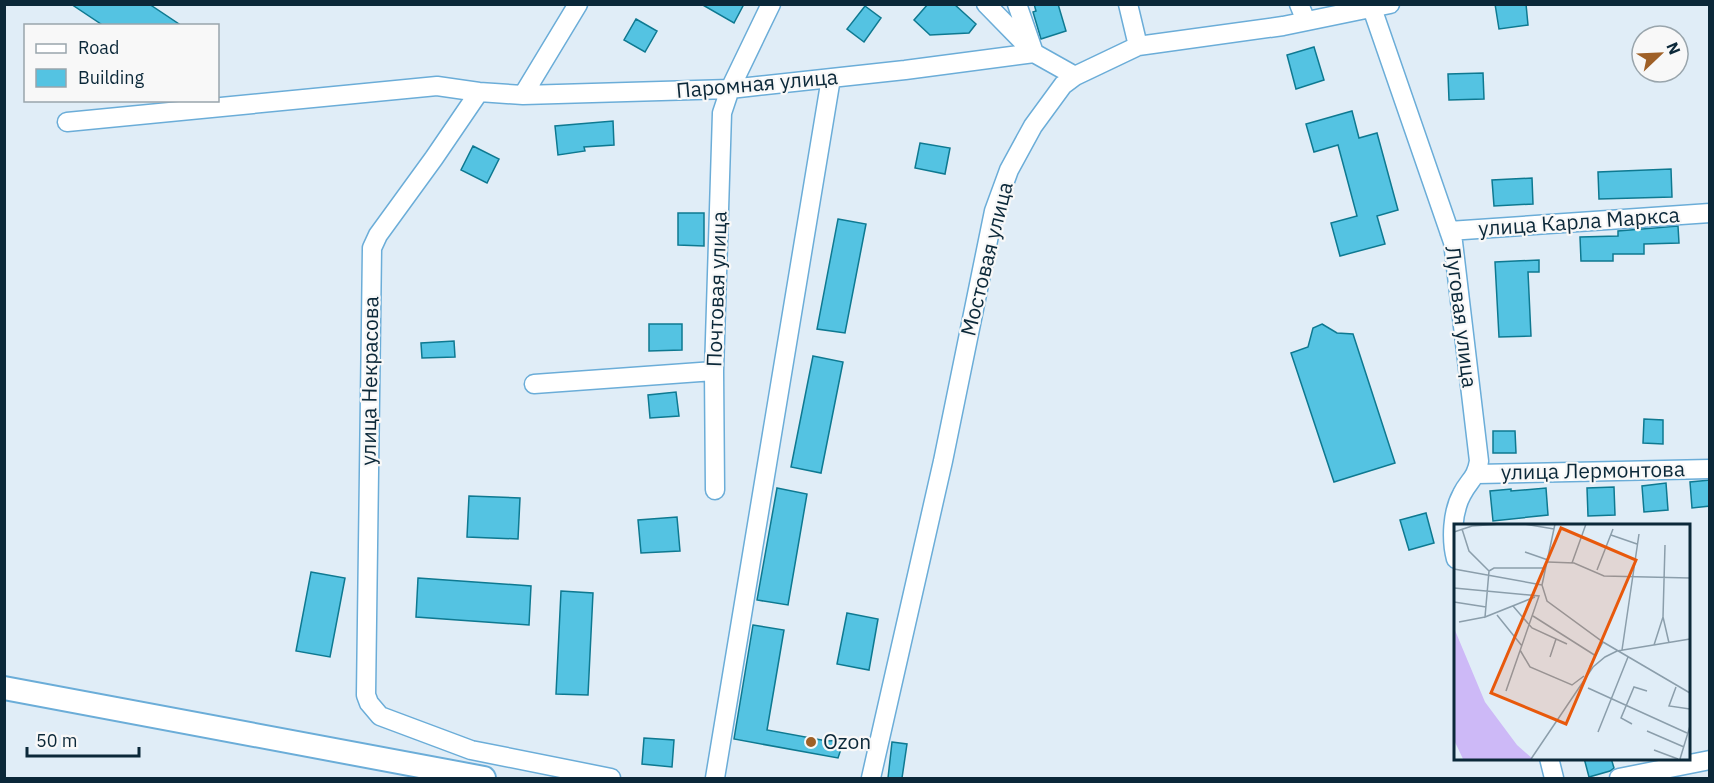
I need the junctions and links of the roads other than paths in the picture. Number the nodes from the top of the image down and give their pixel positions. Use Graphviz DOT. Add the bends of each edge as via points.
graph roads {
  1 [pos="578,4"];
  2 [pos="771,4"];
  3 [pos="986,4"];
  4 [pos="1017,4"];
  5 [pos="1128,4"];
  6 [pos="1383,6"];
  7 [pos="1302,13"];
  8 [pos="1138,46"];
  9 [pos="1034,53"];
  10 [pos="1075,76"];
  11 [pos="831,78"];
  12 [pos="730,89"];
  13 [pos="479,92"];
  14 [pos="523,94"];
  15 [pos="67,123"];
  16 [pos="1710,213"];
  17 [pos="1449,231"];
  18 [pos="714,371"];
  19 [pos="534,384"];
  20 [pos="1710,469"];
  21 [pos="1477,474"];
  22 [pos="715,490"];
  23 [pos="1455,524"];
  24 [pos="1454,535"];
  25 [pos="1454,552"];
  26 [pos="4,688"];
  27 [pos="1549,759"];
  28 [pos="1710,760"];
  29 [pos="484,778"];
  30 [pos="611,778"];
  31 [pos="715,778"];
  32 [pos="871,778"];
  33 [pos="1554,778"];
  34 [pos="1619,778"];
  1 -- 14 [label="street"];
  2 -- 12 [label="street, Почтовая улица"];
  3 -- 9 [label="street"];
  4 -- 9 [label="street"];
  5 -- 8 [label="street"];
  6 -- 7 [label="street, Мостовая улица"];
  6 -- 17 [label="street, Луговая улица"];
  7 -- 8 [label="street, Мостовая улица"];
  8 -- 10 [label="street, Мостовая улица"];
  9 -- 10 [label="street"];
  9 -- 11 [label="street, Паромная улица"];
  10 -- 32 [label="street, Мостовая улица" via="1063,85 1033,126 1009,170 994,211 943,462"];
  11 -- 12 [label="street, Паромная улица"];
  11 -- 31 [label="street"];
  12 -- 14 [label="street, Паромная улица"];
  12 -- 18 [label="street, Почтовая улица" via="722,113"];
  13 -- 14 [label="street, Паромная улица"];
  13 -- 15 [label="street, Паромная улица" via="438,86"];
  13 -- 30 [label="street, улица Некрасова" via="372,248 366,688 369,703 380,716 471,750"];
  16 -- 17 [label="street, улица Карла Маркса"];
  17 -- 21 [label="street, Луговая улица" via="1479,461"];
  18 -- 19 [label="street"];
  18 -- 22 [label="street, Почтовая улица"];
  20 -- 21 [label="street, улица Лермонтова"];
  21 -- 23 [label="street" via="1461,494"];
  24 -- 25 [label="street"];
  26 -- 29 [label="street"];
  27 -- 33 [label="street"];
  28 -- 34 [label="street"];
}
